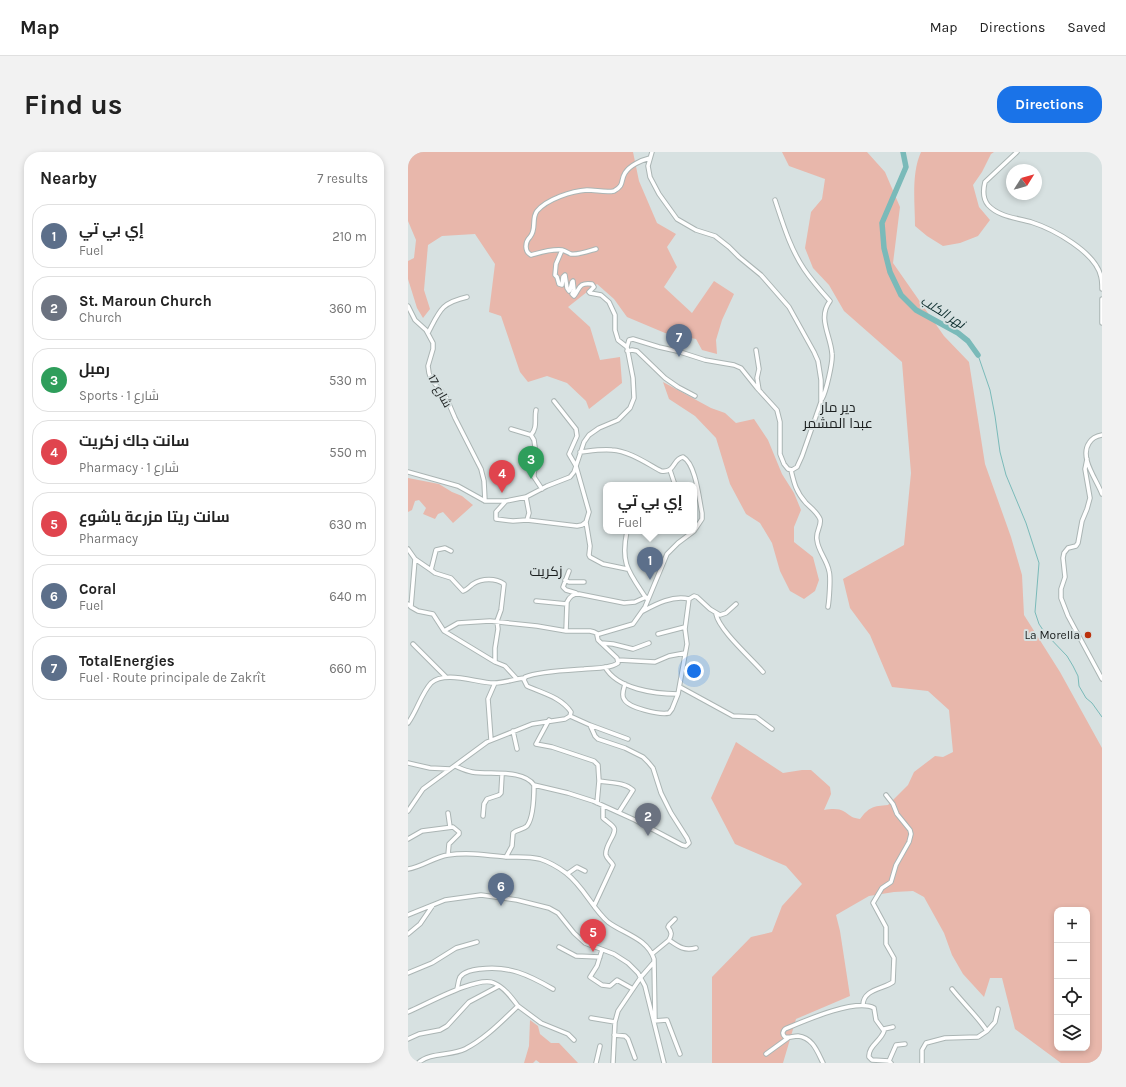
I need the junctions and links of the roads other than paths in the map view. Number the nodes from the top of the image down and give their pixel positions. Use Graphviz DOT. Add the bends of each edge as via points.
graph roads {
  1 [pos="652,152"];
  2 [pos="1017,152"];
  3 [pos="650,158"];
  4 [pos="775,200"];
  5 [pos="596,249"];
  6 [pos="562,250"];
  7 [pos="1102,289"];
  8 [pos="467,297"];
  9 [pos="1102,299"];
  10 [pos="408,306"];
  11 [pos="1102,323"];
  12 [pos="428,333"];
  13 [pos="627,349"];
  14 [pos="756,350"];
  15 [pos="759,391"];
  16 [pos="695,396"];
  17 [pos="554,401"];
  18 [pos="820,402"];
  19 [pos="536,410"];
  20 [pos="511,429"];
  21 [pos="531,435"];
  22 [pos="1102,435"];
  23 [pos="580,452"];
  24 [pos="1087,460"];
  25 [pos="576,466"];
  26 [pos="670,470"];
  27 [pos="791,470"];
  28 [pos="408,472"];
  29 [pos="674,482"];
  30 [pos="695,482"];
  31 [pos="542,489"];
  32 [pos="697,492"];
  33 [pos="1102,494"];
  34 [pos="526,497"];
  35 [pos="485,501"];
  36 [pos="506,501"];
  37 [pos="527,520"];
  38 [pos="586,522"];
  39 [pos="697,526"];
  40 [pos="627,534"];
  41 [pos="690,534"];
  42 [pos="408,549"];
  43 [pos="451,551"];
  44 [pos="415,559"];
  45 [pos="627,569"];
  46 [pos="431,570"];
  47 [pos="569,571"];
  48 [pos="566,580"];
  49 [pos="584,582"];
  50 [pos="576,594"];
  51 [pos="647,599"];
  52 [pos="689,599"];
  53 [pos="536,601"];
  54 [pos="567,604"];
  55 [pos="736,604"];
  56 [pos="409,606"];
  57 [pos="828,607"];
  58 [pos="642,612"];
  59 [pos="716,614"];
  60 [pos="497,621"];
  61 [pos="685,627"];
  62 [pos="444,630"];
  63 [pos="566,632"];
  64 [pos="598,634"];
  65 [pos="658,634"];
  66 [pos="600,642"];
  67 [pos="649,643"];
  68 [pos="413,644"];
  69 [pos="685,653"];
  70 [pos="618,660"];
  71 [pos="495,662"];
  72 [pos="605,667"];
  73 [pos="763,672"];
  74 [pos="446,678"];
  75 [pos="516,678"];
  76 [pos="524,678"];
  77 [pos="1102,679"];
  78 [pos="495,683"];
  79 [pos="625,684"];
  80 [pos="680,687"];
  81 [pos="678,694"];
  82 [pos="570,716"];
  83 [pos="549,720"];
  84 [pos="408,723"];
  85 [pos="590,725"];
  86 [pos="772,729"];
  87 [pos="513,730"];
  88 [pos="628,739"];
  89 [pos="491,740"];
  90 [pos="517,749"];
  91 [pos="408,763"];
  92 [pos="455,766"];
  93 [pos="450,769"];
  94 [pos="502,775"];
  95 [pos="599,781"];
  96 [pos="534,785"];
  97 [pos="886,795"];
  98 [pos="597,803"];
  99 [pos="603,806"];
  100 [pos="408,811"];
  101 [pos="619,812"];
  102 [pos="448,813"];
  103 [pos="483,816"];
  104 [pos="450,827"];
  105 [pos="408,839"];
  106 [pos="448,855"];
  107 [pos="506,857"];
  108 [pos="408,869"];
  109 [pos="585,871"];
  110 [pos="567,874"];
  111 [pos="433,904"];
  112 [pos="594,906"];
  113 [pos="408,916"];
  114 [pos="675,919"];
  115 [pos="408,934"];
  116 [pos="669,940"];
  117 [pos="477,942"];
  118 [pos="559,947"];
  119 [pos="696,948"];
  120 [pos="602,950"];
  121 [pos="652,954"];
  122 [pos="600,958"];
  123 [pos="654,962"];
  124 [pos="408,973"];
  125 [pos="642,977"];
  126 [pos="499,986"];
  127 [pos="457,989"];
  128 [pos="553,989"];
  129 [pos="633,989"];
  130 [pos="952,989"];
  131 [pos="863,1005"];
  132 [pos="518,1006"];
  133 [pos="998,1009"];
  134 [pos="408,1012"];
  135 [pos="591,1018"];
  136 [pos="654,1021"];
  137 [pos="615,1022"];
  138 [pos="893,1027"];
  139 [pos="884,1029"];
  140 [pos="987,1031"];
  141 [pos="614,1035"];
  142 [pos="788,1038"];
  143 [pos="408,1039"];
  144 [pos="574,1040"];
  145 [pos="905,1044"];
  146 [pos="600,1046"];
  147 [pos="680,1054"];
  148 [pos="766,1054"];
  149 [pos="635,1058"];
  150 [pos="890,1062"];
  151 [pos="418,1063"];
  152 [pos="596,1063"];
  153 [pos="613,1063"];
  154 [pos="664,1063"];
  155 [pos="823,1063"];
  156 [pos="922,1063"];
  1 -- 3 [label="street"];
  2 -- 7 [label="street" via="985,182 984,198 988,205 1003,215 1050,230 1078,246 1099,271"];
  3 -- 6 [label="street" via="628,170 622,185 614,191 580,191 555,198 537,211 534,232 526,241 529,253 531,255 542,251"];
  3 -- 18 [label="street" via="650,178 677,219 696,230 715,236 761,274 789,307 818,361 821,380"];
  4 -- 18 [label="street" via="796,255 830,301 825,309 825,317 832,360 824,396"];
  5 -- 6 [label="street" via="573,254"];
  6 -- 13 [label="street" via="555,275 559,284 562,285 565,275 569,291 573,281 574,296 581,285 593,285 594,288 589,292 601,295 609,302 615,315 618,340"];
  8 -- 12 [label="street" via="443,307"];
  9 -- 11 [label="street"];
  10 -- 12 [label="street" via="415,320"];
  12 -- 35 [label="street, شارع 17" via="433,343 428,373 446,397 481,469"];
  13 -- 15 [label="street" via="629,340 635,339 705,360 734,365 744,371"];
  13 -- 16 [label="street" via="637,351 665,378"];
  13 -- 23 [label="street" via="633,378 634,398 630,408 618,420 591,433"];
  14 -- 15 [label="street"];
  15 -- 27 [label="street" via="777,410 780,422 780,454 784,464"];
  17 -- 25 [label="street" via="576,429 569,454"];
  18 -- 27 [label="street" via="799,464"];
  19 -- 21 [label="street" via="536,423"];
  20 -- 21 [label="street"];
  21 -- 31 [label="street" via="538,461 534,477"];
  22 -- 24 [label="street" via="1088,444"];
  23 -- 25 [label="street"];
  23 -- 26 [label="street" via="616,450 661,471"];
  24 -- 33 [label="street"];
  24 -- 77 [label="street" via="1085,469 1090,498 1078,543 1067,550 1063,558 1065,577 1060,594 1068,616"];
  25 -- 31 [label="street" via="570,477"];
  25 -- 38 [label="street" via="589,512"];
  26 -- 29 [label="street"];
  26 -- 30 [label="street" via="678,458 685,458 690,463"];
  27 -- 57 [label="street" via="795,486 820,520 816,539 829,571"];
  28 -- 35 [label="street" via="458,486"];
  31 -- 34 [label="street"];
  32 -- 39 [label="street" via="702,513 702,519"];
  34 -- 36 [label="street"];
  34 -- 37 [label="street" via="529,513"];
  35 -- 36 [label="street"];
  36 -- 37 [label="street" via="496,512 496,519"];
  37 -- 38 [label="street" via="577,526"];
  38 -- 45 [label="street" via="590,557 603,564"];
  40 -- 45 [label="street" via="624,550"];
  41 -- 51 [label="street" via="667,554"];
  42 -- 44 [label="street"];
  43 -- 46 [label="street" via="445,548 436,550"];
  44 -- 46 [label="street"];
  44 -- 56 [label="street"];
  45 -- 51 [label="street"];
  46 -- 60 [label="street" via="450,578 463,591 475,582 487,579 504,584"];
  47 -- 48 [label="street"];
  48 -- 49 [label="street"];
  48 -- 50 [label="street" via="566,590"];
  50 -- 51 [label="street" via="624,603"];
  50 -- 54 [label="street" via="569,597"];
  51 -- 58 [label="street"];
  52 -- 58 [label="street" via="668,600"];
  52 -- 59 [label="street" via="697,597"];
  52 -- 61 [label="street"];
  53 -- 54 [label="street"];
  54 -- 63 [label="street"];
  55 -- 59 [label="street" via="726,613"];
  56 -- 62 [label="street" via="433,614"];
  58 -- 64 [label="street" via="632,624"];
  59 -- 73 [label="street" via="717,621 725,631"];
  60 -- 62 [label="street" via="458,623"];
  60 -- 63 [label="street"];
  60 -- 71 [label="street"];
  61 -- 65 [label="street"];
  61 -- 69 [label="street"];
  62 -- 71 [label="street"];
  63 -- 64 [label="street" via="590,631"];
  64 -- 66 [label="street" via="597,639"];
  66 -- 67 [label="street" via="633,649"];
  66 -- 70 [label="street"];
  68 -- 74 [label="street"];
  69 -- 70 [label="street" via="655,662"];
  69 -- 80 [label="street"];
  70 -- 72 [label="street" via="616,665"];
  71 -- 75 [label="street" via="505,666"];
  72 -- 76 [label="street" via="560,670"];
  72 -- 79 [label="street" via="608,674"];
  74 -- 78 [label="street"];
  74 -- 84 [label="street" via="430,684"];
  75 -- 76 [label="street"];
  75 -- 78 [label="street"];
  76 -- 82 [label="street" via="527,686 561,701 570,709"];
  78 -- 89 [label="street" via="488,699"];
  79 -- 81 [label="street" via="641,691"];
  79 -- 81 [label="street" via="623,696 626,702 649,711 666,714 671,712"];
  80 -- 81 [label="street"];
  80 -- 86 [label="street" via="733,716 756,717"];
  82 -- 83 [label="street" via="565,719"];
  82 -- 85 [label="street"];
  83 -- 87 [label="street"];
  83 -- 95 [label="street" via="536,744 594,761 598,765"];
  85 -- 88 [label="street"];
  85 -- 101 [label="street" via="598,740 625,748 648,762 653,768 671,813 689,843 686,846 682,845"];
  87 -- 89 [label="street"];
  87 -- 90 [label="street"];
  89 -- 92 [label="street"];
  91 -- 93 [label="street"];
  92 -- 93 [label="street"];
  92 -- 94 [label="street" via="471,772"];
  93 -- 100 [label="street" via="423,789"];
  94 -- 96 [label="street" via="513,774 523,777"];
  94 -- 103 [label="street" via="501,794 486,799"];
  95 -- 98 [label="street"];
  95 -- 101 [label="street" via="619,783 633,790"];
  96 -- 98 [label="street" via="568,792"];
  96 -- 107 [label="street" via="528,823 513,833 512,846"];
  97 -- 131 [label="street" via="911,834 891,882 880,891 873,903 886,927 886,944 894,958 893,982 870,992"];
  98 -- 99 [label="street"];
  99 -- 101 [label="street"];
  99 -- 112 [label="street" via="603,818 615,829 606,855 613,865"];
  102 -- 104 [label="street"];
  104 -- 105 [label="street" via="422,831"];
  104 -- 106 [label="street" via="458,830 459,834 449,844"];
  106 -- 107 [label="street"];
  106 -- 108 [label="street"];
  107 -- 110 [label="street" via="538,858"];
  109 -- 110 [label="street" via="577,867"];
  110 -- 112 [label="street"];
  111 -- 113 [label="street"];
  111 -- 115 [label="street" via="420,924"];
  111 -- 120 [label="street" via="481,895 537,905 554,910 578,938"];
  112 -- 121 [label="street" via="609,922 646,945"];
  114 -- 116 [label="street" via="668,928 672,936"];
  116 -- 119 [label="street" via="686,950"];
  116 -- 121 [label="street"];
  117 -- 124 [label="street" via="456,948 432,963"];
  118 -- 122 [label="street" via="576,956"];
  120 -- 122 [label="street"];
  120 -- 125 [label="street" via="628,963"];
  121 -- 123 [label="street"];
  122 -- 129 [label="street" via="590,977 602,985 610,986 617,980"];
  123 -- 125 [label="street"];
  123 -- 136 [label="street"];
  125 -- 129 [label="street"];
  125 -- 136 [label="street"];
  126 -- 127 [label="street" via="494,982 482,981"];
  126 -- 132 [label="street"];
  126 -- 143 [label="street" via="469,1002 447,1026 440,1030 416,1034"];
  127 -- 128 [label="street" via="460,977 466,972 488,968 508,969"];
  127 -- 134 [label="street"];
  129 -- 137 [label="street" via="618,1011"];
  130 -- 140 [label="street"];
  131 -- 139 [label="street" via="874,1008 876,1020"];
  131 -- 142 [label="street" via="828,1012 785,1029 783,1034"];
  132 -- 144 [label="street" via="541,1023 568,1034"];
  132 -- 151 [label="street" via="467,1048 427,1058"];
  133 -- 140 [label="street" via="995,1022"];
  135 -- 137 [label="street"];
  136 -- 147 [label="street" via="667,1020"];
  136 -- 154 [label="street"];
  137 -- 141 [label="street"];
  138 -- 139 [label="street"];
  139 -- 150 [label="street" via="869,1054 872,1060"];
  140 -- 156 [label="street" via="978,1037 926,1043 922,1050"];
  141 -- 149 [label="street" via="625,1036 628,1039"];
  141 -- 153 [label="street"];
  142 -- 148 [label="street"];
  142 -- 155 [label="street" via="796,1036 807,1039 813,1044"];
  145 -- 150 [label="street" via="896,1045"];
  146 -- 152 [label="street"];
}
